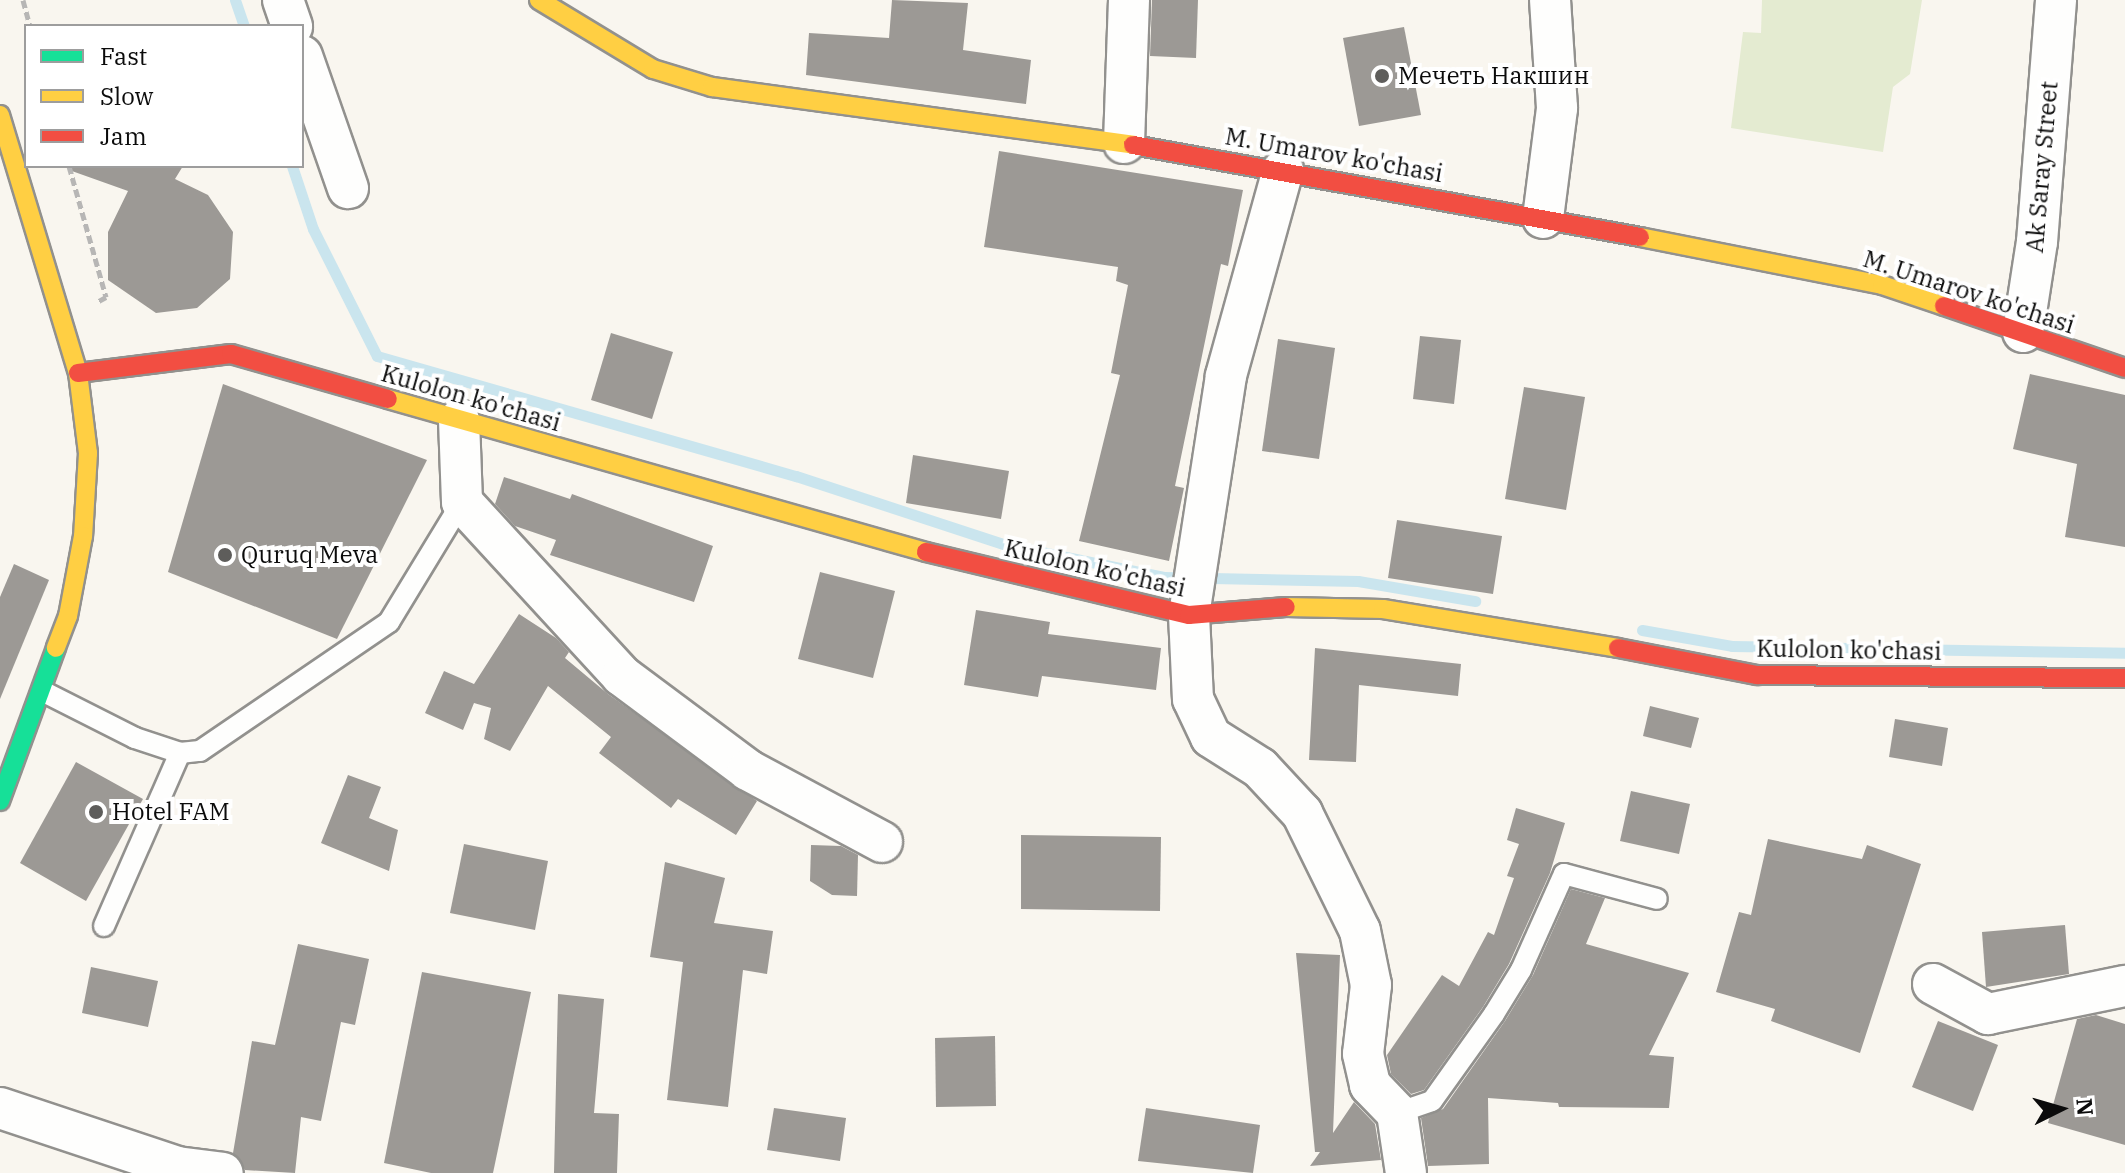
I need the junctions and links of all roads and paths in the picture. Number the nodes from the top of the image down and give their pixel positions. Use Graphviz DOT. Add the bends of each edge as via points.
graph roads {
  1 [pos="23,0"];
  2 [pos="283,0"];
  3 [pos="539,0"];
  4 [pos="1129,0"];
  5 [pos="1550,0"];
  6 [pos="2056,0"];
  7 [pos="29,24"];
  8 [pos="291,24"];
  9 [pos="304,62"];
  10 [pos="0,115"];
  11 [pos="1124,143"];
  12 [pos="1283,170"];
  13 [pos="348,188"];
  14 [pos="1543,218"];
  15 [pos="2023,332"];
  16 [pos="2125,368"];
  17 [pos="78,373"];
  18 [pos="459,420"];
  19 [pos="462,502"];
  20 [pos="1192,590"];
  21 [pos="2125,678"];
  22 [pos="44,692"];
  23 [pos="180,753"];
  24 [pos="0,801"];
  25 [pos="882,842"];
  26 [pos="1657,899"];
  27 [pos="104,926"];
  28 [pos="1933,984"];
  29 [pos="2125,986"];
  30 [pos="0,1108"];
  31 [pos="1397,1113"];
  32 [pos="223,1173"];
  33 [pos="1406,1173"];
  1 -- 7 [label="path"];
  2 -- 8 [label="street"];
  3 -- 11 [label="main road, M. Umarov ko'chasi" via="653,69 712,87"];
  4 -- 11 [label="street"];
  5 -- 14 [label="street" via="1557,108"];
  6 -- 15 [label="street, Ak Saray Street" via="2037,242"];
  9 -- 13 [label="street"];
  10 -- 17 [label="main road"];
  11 -- 12 [label="main road, M. Umarov ko'chasi"];
  12 -- 14 [label="main road, M. Umarov ko'chasi"];
  12 -- 20 [label="street" via="1226,376"];
  14 -- 15 [label="main road, M. Umarov ko'chasi" via="1882,285"];
  15 -- 16 [label="main road, M. Umarov ko'chasi"];
  17 -- 18 [label="main road, Kulolon ko'chasi" via="231,354"];
  17 -- 22 [label="main road" via="88,453 83,536 68,616"];
  18 -- 19 [label="street"];
  18 -- 20 [label="main road, Kulolon ko'chasi" via="966,563"];
  19 -- 23 [label="lane" via="389,622 200,751"];
  19 -- 25 [label="street" via="622,676 748,770"];
  20 -- 21 [label="main road, Kulolon ko'chasi" via="1383,609 1565,637 1757,675"];
  20 -- 31 [label="street" via="1193,699 1211,737 1260,768 1302,813 1360,931 1371,985 1363,1054 1370,1085"];
  22 -- 23 [label="lane" via="135,738"];
  22 -- 24 [label="main road"];
  23 -- 27 [label="lane"];
  26 -- 31 [label="lane" via="1564,874 1521,970 1494,1014 1432,1101"];
  28 -- 29 [label="street" via="1988,1014"];
  30 -- 32 [label="street" via="177,1167"];
  31 -- 33 [label="street"];
}
